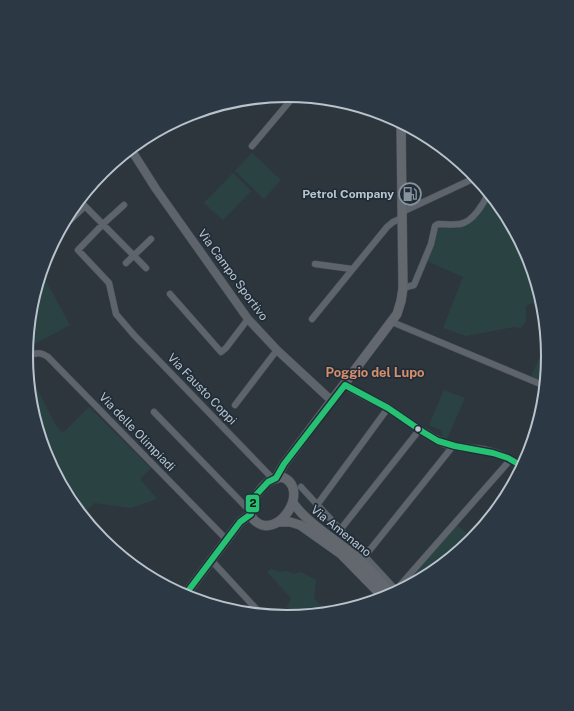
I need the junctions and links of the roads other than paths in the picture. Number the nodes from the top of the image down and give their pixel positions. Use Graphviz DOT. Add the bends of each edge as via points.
graph roads {
  1 [pos="289,102"];
  2 [pos="401,129"];
  3 [pos="252,146"];
  4 [pos="133,153"];
  5 [pos="471,180"];
  6 [pos="486,198"];
  7 [pos="124,205"];
  8 [pos="85,206"];
  9 [pos="75,215"];
  10 [pos="402,215"];
  11 [pos="103,224"];
  12 [pos="151,239"];
  13 [pos="134,255"];
  14 [pos="126,263"];
  15 [pos="316,264"];
  16 [pos="146,268"];
  17 [pos="352,269"];
  18 [pos="403,288"];
  19 [pos="170,294"];
  20 [pos="248,319"];
  21 [pos="312,319"];
  22 [pos="392,322"];
  23 [pos="277,350"];
  24 [pos="33,354"];
  25 [pos="539,384"];
  26 [pos="345,385"];
  27 [pos="332,401"];
  28 [pos="235,405"];
  29 [pos="388,408"];
  30 [pos="154,412"];
  31 [pos="420,429"];
  32 [pos="453,446"];
  33 [pos="511,459"];
  34 [pos="517,463"];
  35 [pos="284,464"];
  36 [pos="275,478"];
  37 [pos="287,479"];
  38 [pos="301,487"];
  39 [pos="293,504"];
  40 [pos="317,505"];
  41 [pos="252,515"];
  42 [pos="279,522"];
  43 [pos="340,530"];
  44 [pos="227,540"];
  45 [pos="365,556"];
  46 [pos="211,560"];
  47 [pos="406,579"];
  48 [pos="390,587"];
  49 [pos="391,587"];
  50 [pos="189,590"];
  51 [pos="378,592"];
  52 [pos="255,607"];
  1 -- 3 [label="street"];
  2 -- 10 [label="main road"];
  4 -- 20 [label="street, Via Campo Sportivo"];
  5 -- 10 [label="street"];
  6 -- 18 [label="street" via="477,212 462,224 435,226 431,244 414,285"];
  7 -- 11 [label="street"];
  8 -- 9 [label="street"];
  8 -- 11 [label="street"];
  10 -- 17 [label="street" via="387,227"];
  10 -- 18 [label="main road"];
  11 -- 13 [label="street"];
  11 -- 36 [label="street, Via Fausto Coppi" via="78,250 109,283 116,314"];
  12 -- 13 [label="street"];
  13 -- 14 [label="street"];
  13 -- 16 [label="street"];
  15 -- 17 [label="street"];
  17 -- 21 [label="street"];
  18 -- 22 [label="main road" via="397,314"];
  19 -- 20 [label="street" via="221,352"];
  20 -- 23 [label="street, Via Campo Sportivo"];
  22 -- 25 [label="street"];
  22 -- 26 [label="main road"];
  23 -- 27 [label="street, Via Campo Sportivo"];
  23 -- 28 [label="street"];
  24 -- 44 [label="street, Via delle Olimpiadi" via="43,353 48,357"];
  26 -- 27 [label="main road"];
  26 -- 29 [label="street"];
  27 -- 35 [label="main road"];
  29 -- 31 [label="street"];
  29 -- 40 [label="street"];
  30 -- 41 [label="street"];
  31 -- 32 [label="street"];
  31 -- 43 [label="street"];
  32 -- 33 [label="street" via="484,450"];
  32 -- 45 [label="street"];
  33 -- 34 [label="street"];
  33 -- 47 [label="street"];
  35 -- 36 [label="main road"];
  35 -- 37 [label="main road"];
  36 -- 37 [label="main road"];
  36 -- 41 [label="main road" via="256,495"];
  37 -- 39 [label="main road" via="294,496"];
  38 -- 40 [label="street"];
  39 -- 42 [label="main road"];
  39 -- 48 [label="main road, Via Amenano" via="307,520 346,548"];
  40 -- 43 [label="street"];
  41 -- 42 [label="main road" via="262,524"];
  41 -- 44 [label="main road" via="250,520 235,529"];
  42 -- 51 [label="main road, Via Amenano" via="300,525 341,554"];
  43 -- 45 [label="street"];
  44 -- 46 [label="main road"];
  45 -- 49 [label="street"];
  46 -- 50 [label="main road"];
  46 -- 52 [label="street"];
}
